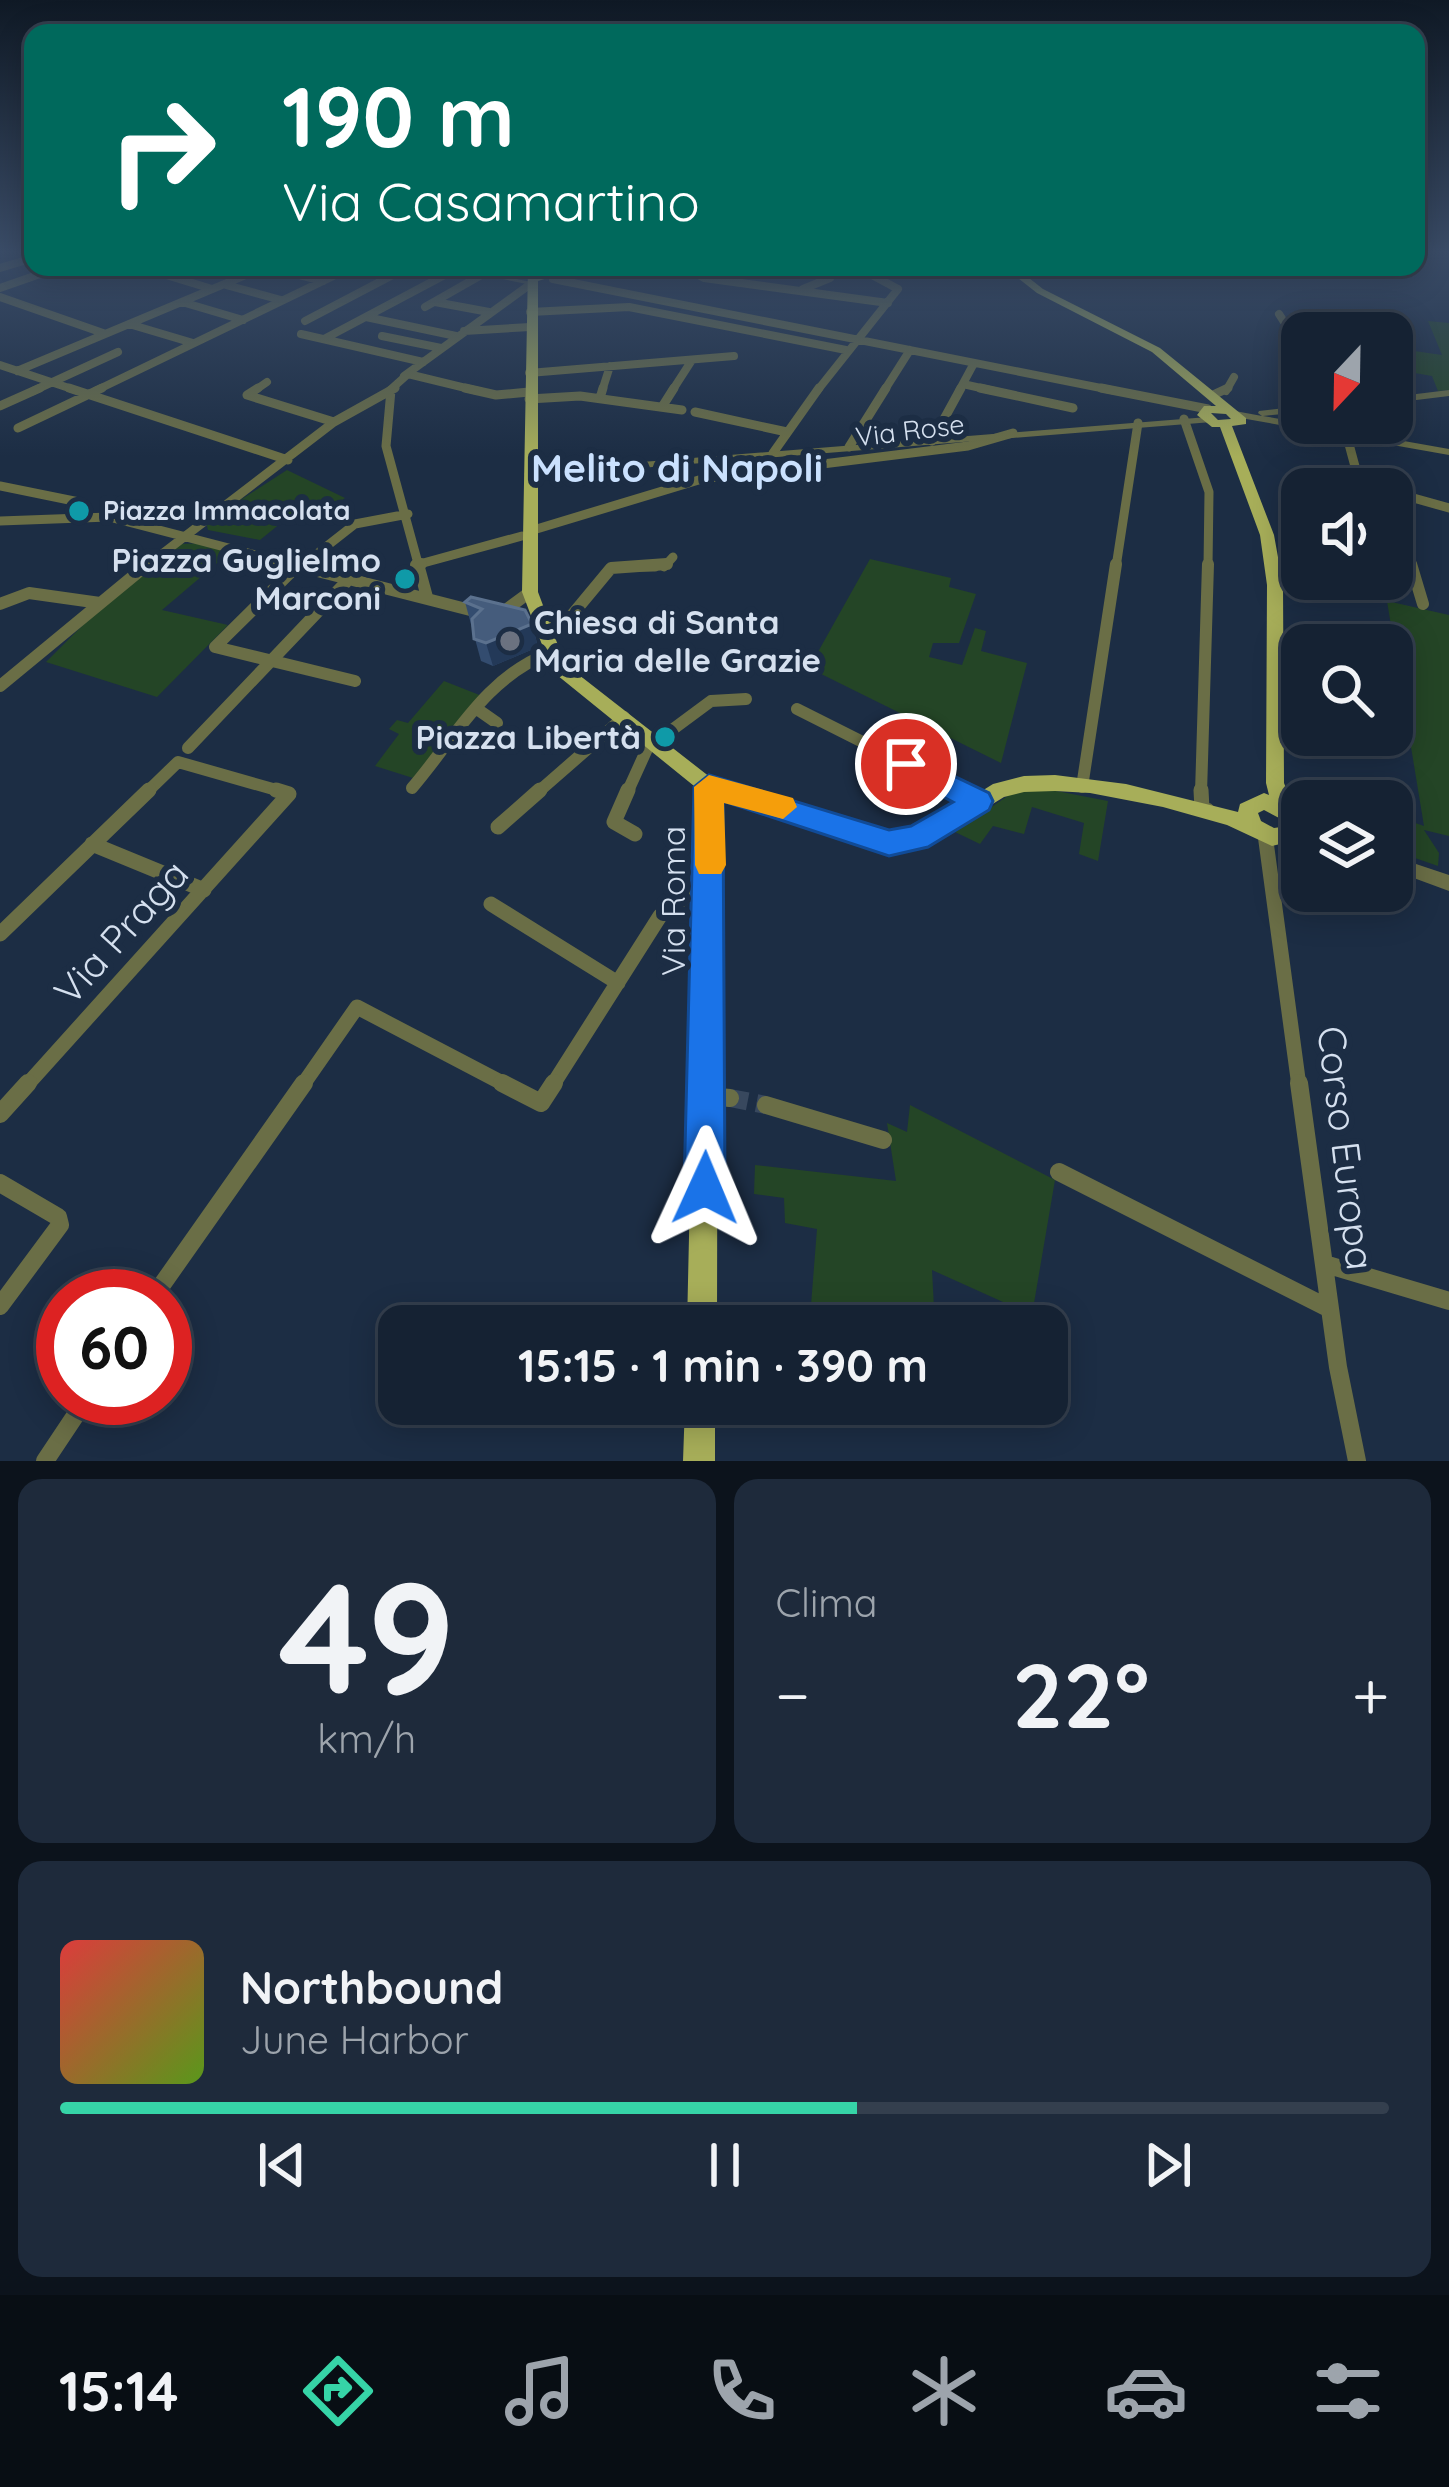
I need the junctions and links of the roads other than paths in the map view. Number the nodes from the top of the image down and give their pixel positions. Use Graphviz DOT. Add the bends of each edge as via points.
graph roads {
  1 [pos="71,321"];
  2 [pos="135,321"];
  3 [pos="240,321"];
  4 [pos="358,321"];
  5 [pos="390,321"];
  6 [pos="475,321"];
  7 [pos="524,321"];
  8 [pos="530,321"];
  9 [pos="698,321"];
  10 [pos="776,321"];
  11 [pos="871,321"];
  12 [pos="1100,321"];
  13 [pos="708,323"];
  14 [pos="128,324"];
  15 [pos="459,333"];
  16 [pos="104,334"];
  17 [pos="301,334"];
  18 [pos="857,337"];
  19 [pos="324,339"];
  20 [pos="194,343"];
  21 [pos="441,348"];
  22 [pos="846,350"];
  23 [pos="910,350"];
  24 [pos="372,351"];
  25 [pos="118,352"];
  26 [pos="734,356"];
  27 [pos="692,360"];
  28 [pos="423,362"];
  29 [pos="0,365"];
  30 [pos="973,365"];
  31 [pos="610,366"];
  32 [pos="17,370"];
  33 [pos="408,374"];
  34 [pos="529,374"];
  35 [pos="1234,376"];
  36 [pos="50,382"];
  37 [pos="268,382"];
  38 [pos="963,385"];
  39 [pos="392,390"];
  40 [pos="1449,393"];
  41 [pos="86,394"];
  42 [pos="529,396"];
  43 [pos="1413,397"];
  44 [pos="600,398"];
  45 [pos="0,406"];
  46 [pos="662,407"];
  47 [pos="1073,408"];
  48 [pos="1281,409"];
  49 [pos="682,410"];
  50 [pos="695,412"];
  51 [pos="1217,417"];
  52 [pos="334,422"];
  53 [pos="1138,423"];
  54 [pos="1281,425"];
  55 [pos="18,428"];
  56 [pos="787,432"];
  57 [pos="1013,434"];
  58 [pos="932,441"];
  59 [pos="1406,444"];
  60 [pos="849,447"];
  61 [pos="1449,452"];
  62 [pos="773,453"];
  63 [pos="288,460"];
  64 [pos="529,474"];
  65 [pos="0,486"];
  66 [pos="1413,500"];
  67 [pos="73,502"];
  68 [pos="1449,508"];
  69 [pos="88,512"];
  70 [pos="408,514"];
  71 [pos="58,516"];
  72 [pos="0,521"];
  73 [pos="199,524"];
  74 [pos="526,533"];
  75 [pos="184,535"];
  76 [pos="206,538"];
  77 [pos="673,557"];
  78 [pos="416,562"];
  79 [pos="302,563"];
  80 [pos="1413,569"];
  81 [pos="350,579"];
  82 [pos="530,592"];
  83 [pos="427,597"];
  84 [pos="100,603"];
  85 [pos="0,604"];
  86 [pos="1423,604"];
  87 [pos="498,615"];
  88 [pos="539,626"];
  89 [pos="549,652"];
  90 [pos="272,661"];
  91 [pos="355,681"];
  92 [pos="0,686"];
  93 [pos="746,700"];
  94 [pos="477,709"];
  95 [pos="797,709"];
  96 [pos="623,717"];
  97 [pos="497,723"];
  98 [pos="654,739"];
  99 [pos="188,748"];
  100 [pos="709,787"];
  101 [pos="412,788"];
  102 [pos="1082,788"];
  103 [pos="979,801"];
  104 [pos="1202,809"];
  105 [pos="1276,822"];
  106 [pos="498,827"];
  107 [pos="635,834"];
  108 [pos="92,844"];
  109 [pos="1413,870"];
  110 [pos="1449,883"];
  111 [pos="711,888"];
  112 [pos="204,890"];
  113 [pos="491,904"];
  114 [pos="0,934"];
  115 [pos="618,983"];
  116 [pos="766,1105"];
  117 [pos="0,1114"];
  118 [pos="883,1140"];
  119 [pos="1059,1172"];
  120 [pos="0,1183"];
  121 [pos="1325,1264"];
  122 [pos="173,1269"];
  123 [pos="1449,1301"];
  124 [pos="703,1305"];
  125 [pos="0,1306"];
  126 [pos="1330,1309"];
  127 [pos="69,1425"];
  128 [pos="700,1425"];
  129 [pos="45,1461"];
  130 [pos="699,1461"];
  131 [pos="1358,1461"];
  1 -- 16 [label="street"];
  2 -- 14 [label="street"];
  3 -- 20 [label="street"];
  4 -- 19 [label="street"];
  5 -- 15 [label="street"];
  6 -- 15 [label="street"];
  7 -- 15 [label="street"];
  8 -- 34 [label="main road, Via Roma"];
  9 -- 13 [label="street"];
  10 -- 18 [label="street"];
  11 -- 18 [label="street"];
  12 -- 51 [label="main road" via="1143,343"];
  13 -- 22 [label="street"];
  14 -- 16 [label="street"];
  14 -- 20 [label="street"];
  15 -- 21 [label="street"];
  16 -- 32 [label="street"];
  17 -- 19 [label="street"];
  18 -- 22 [label="street"];
  18 -- 23 [label="street"];
  19 -- 24 [label="street"];
  20 -- 41 [label="street"];
  21 -- 24 [label="street" via="387,336"];
  21 -- 28 [label="street"];
  22 -- 56 [label="street"];
  23 -- 30 [label="street"];
  23 -- 60 [label="street"];
  24 -- 28 [label="street"];
  25 -- 36 [label="street"];
  26 -- 27 [label="street"];
  27 -- 31 [label="street"];
  27 -- 46 [label="street"];
  28 -- 33 [label="street"];
  29 -- 32 [label="street"];
  30 -- 38 [label="street"];
  30 -- 51 [label="street"];
  31 -- 34 [label="street"];
  31 -- 44 [label="street"];
  32 -- 36 [label="street"];
  33 -- 39 [label="street"];
  33 -- 42 [label="street"];
  34 -- 42 [label="main road, Via Roma"];
  35 -- 51 [label="street"];
  36 -- 41 [label="street"];
  36 -- 45 [label="street"];
  37 -- 52 [label="street" via="247,395"];
  38 -- 47 [label="street"];
  38 -- 58 [label="street"];
  39 -- 52 [label="street"];
  39 -- 70 [label="street" via="386,446"];
  40 -- 43 [label="street"];
  41 -- 55 [label="street"];
  41 -- 63 [label="street"];
  42 -- 44 [label="street"];
  42 -- 64 [label="main road, Via Roma"];
  44 -- 46 [label="street"];
  46 -- 49 [label="street"];
  48 -- 51 [label="street"];
  50 -- 56 [label="street"];
  51 -- 53 [label="street"];
  51 -- 54 [label="street"];
  51 -- 104 [label="street"];
  51 -- 105 [label="main road, Corso Europa" via="1267,535 1275,585"];
  52 -- 63 [label="street"];
  53 -- 57 [label="street"];
  53 -- 102 [label="street"];
  56 -- 62 [label="street"];
  57 -- 58 [label="street"];
  57 -- 74 [label="street, Via Rose" via="702,479"];
  58 -- 60 [label="street"];
  59 -- 61 [label="street"];
  60 -- 62 [label="street"];
  62 -- 64 [label="street"];
  63 -- 73 [label="street"];
  64 -- 74 [label="main road, Via Roma"];
  65 -- 67 [label="street"];
  66 -- 68 [label="street"];
  67 -- 69 [label="street"];
  67 -- 71 [label="street"];
  69 -- 71 [label="street"];
  69 -- 75 [label="street"];
  70 -- 78 [label="street"];
  70 -- 79 [label="street" via="355,524"];
  71 -- 72 [label="street"];
  73 -- 75 [label="street"];
  73 -- 76 [label="street"];
  74 -- 78 [label="street, Via Rose"];
  74 -- 82 [label="main road, Via Roma"];
  75 -- 76 [label="street"];
  75 -- 84 [label="street"];
  76 -- 79 [label="street"];
  77 -- 88 [label="street" via="658,567 613,564 562,627"];
  78 -- 83 [label="street"];
  79 -- 81 [label="street"];
  79 -- 90 [label="street" via="215,647"];
  80 -- 86 [label="street"];
  81 -- 83 [label="street"];
  81 -- 90 [label="street"];
  82 -- 87 [label="street"];
  82 -- 88 [label="main road, Via Roma"];
  83 -- 87 [label="street"];
  84 -- 85 [label="street" via="29,593"];
  84 -- 92 [label="street"];
  87 -- 88 [label="street"];
  88 -- 89 [label="main road, Via Roma"];
  89 -- 94 [label="street" via="514,668"];
  89 -- 96 [label="main road, Via Roma" via="571,680"];
  90 -- 91 [label="street"];
  90 -- 99 [label="street"];
  93 -- 98 [label="street" via="711,700"];
  94 -- 97 [label="street"];
  94 -- 101 [label="street"];
  95 -- 103 [label="street"];
  96 -- 98 [label="main road, Via Roma"];
  96 -- 106 [label="street"];
  98 -- 100 [label="main road, Via Roma"];
  98 -- 107 [label="street" via="614,822"];
  100 -- 103 [label="main road" via="889,843 917,838"];
  100 -- 111 [label="main road, Via Roma"];
  102 -- 103 [label="main road" via="1022,784"];
  102 -- 104 [label="main road"];
  104 -- 105 [label="main road"];
  105 -- 121 [label="street, Corso Europa"];
  108 -- 112 [label="street"];
  108 -- 112 [label="street, Via Praga" via="178,762 290,794"];
  108 -- 114 [label="street"];
  109 -- 110 [label="street"];
  111 -- 115 [label="street" via="660,916"];
  111 -- 124 [label="main road, Via Roma" via="718,1097"];
  112 -- 117 [label="street, Via Praga"];
  113 -- 115 [label="street"];
  115 -- 122 [label="street" via="541,1103 357,1006"];
  116 -- 118 [label="street"];
  119 -- 126 [label="street"];
  120 -- 125 [label="street" via="60,1225"];
  121 -- 123 [label="street"];
  121 -- 126 [label="street, Corso Europa"];
  126 -- 131 [label="street, Corso Europa"];
  127 -- 129 [label="street"];
  128 -- 130 [label="main road"];
}
